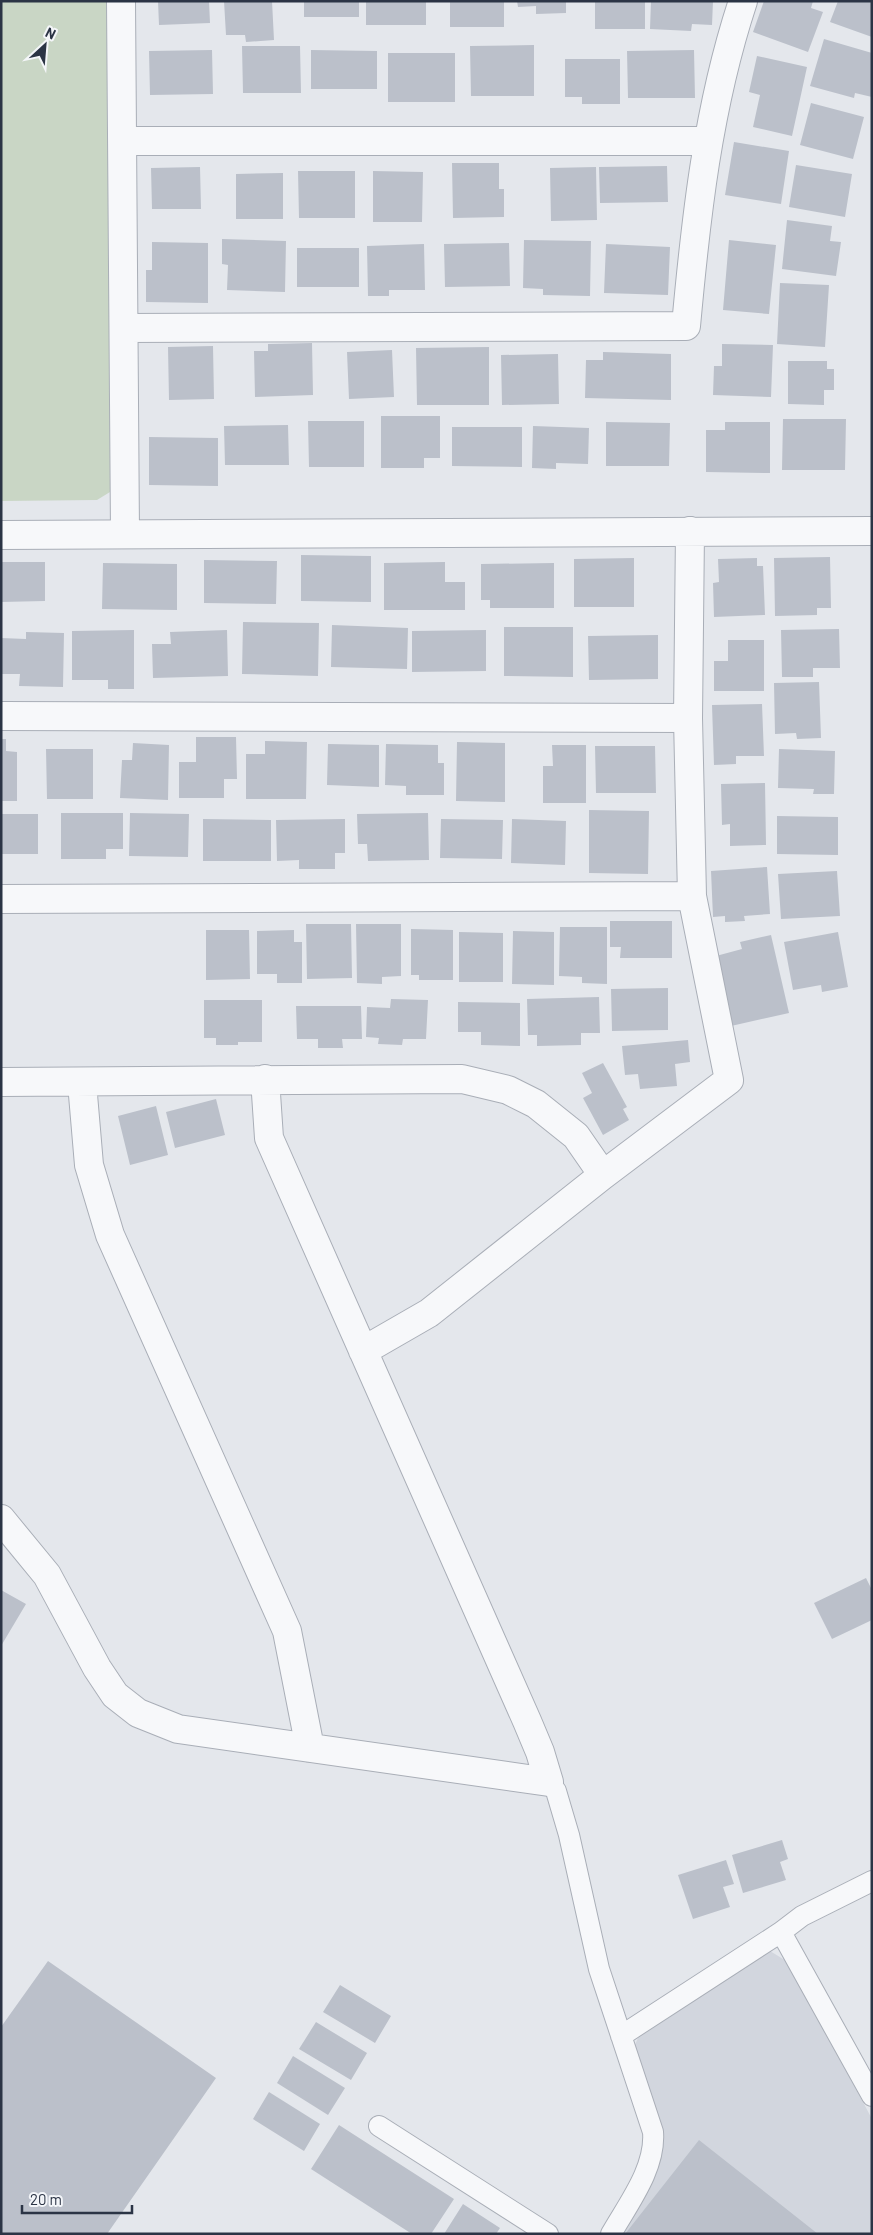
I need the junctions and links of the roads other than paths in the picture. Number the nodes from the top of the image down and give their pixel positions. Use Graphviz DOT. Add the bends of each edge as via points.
graph roads {
  1 [pos="121,1"];
  2 [pos="743,1"];
  3 [pos="123,141"];
  4 [pos="708,141"];
  5 [pos="125,328"];
  6 [pos="690,531"];
  7 [pos="872,531"];
  8 [pos="125,534"];
  9 [pos="1,535"];
  10 [pos="1,716"];
  11 [pos="688,718"];
  12 [pos="692,896"];
  13 [pos="1,899"];
  14 [pos="265,1079"];
  15 [pos="1,1082"];
  16 [pos="82,1083"];
  17 [pos="604,1175"];
  18 [pos="363,1351"];
  19 [pos="1,1520"];
  20 [pos="310,1748"];
  21 [pos="549,1782"];
  22 [pos="872,1881"];
  23 [pos="781,1932"];
  24 [pos="621,2036"];
  25 [pos="872,2096"];
  26 [pos="379,2126"];
  27 [pos="548,2234"];
  28 [pos="612,2234"];
  1 -- 3 [label="street"];
  2 -- 4 [label="street"];
  3 -- 4 [label="street"];
  3 -- 5 [label="street"];
  4 -- 5 [label="street" via="686,326"];
  5 -- 8 [label="street"];
  6 -- 7 [label="street"];
  6 -- 8 [label="street"];
  6 -- 11 [label="street"];
  8 -- 9 [label="street"];
  10 -- 11 [label="street"];
  11 -- 12 [label="street"];
  12 -- 13 [label="street"];
  12 -- 17 [label="street" via="729,1080"];
  14 -- 16 [label="street"];
  14 -- 17 [label="street" via="462,1079 508,1090 536,1104 576,1136"];
  14 -- 18 [label="street" via="269,1138"];
  15 -- 16 [label="street"];
  16 -- 20 [label="street" via="89,1165 110,1235 287,1631"];
  17 -- 18 [label="street" via="429,1313"];
  18 -- 21 [label="street" via="530,1728"];
  19 -- 20 [label="street" via="47,1575 97,1668 116,1695 138,1713 178,1729"];
  20 -- 21 [label="street"];
  21 -- 24 [label="lane" via="556,1791 599,1969"];
  22 -- 23 [label="lane" via="802,1916"];
  23 -- 24 [label="lane"];
  23 -- 25 [label="lane"];
  24 -- 28 [label="lane" via="653,2132 654,2147 641,2181"];
  26 -- 27 [label="lane"];
}
